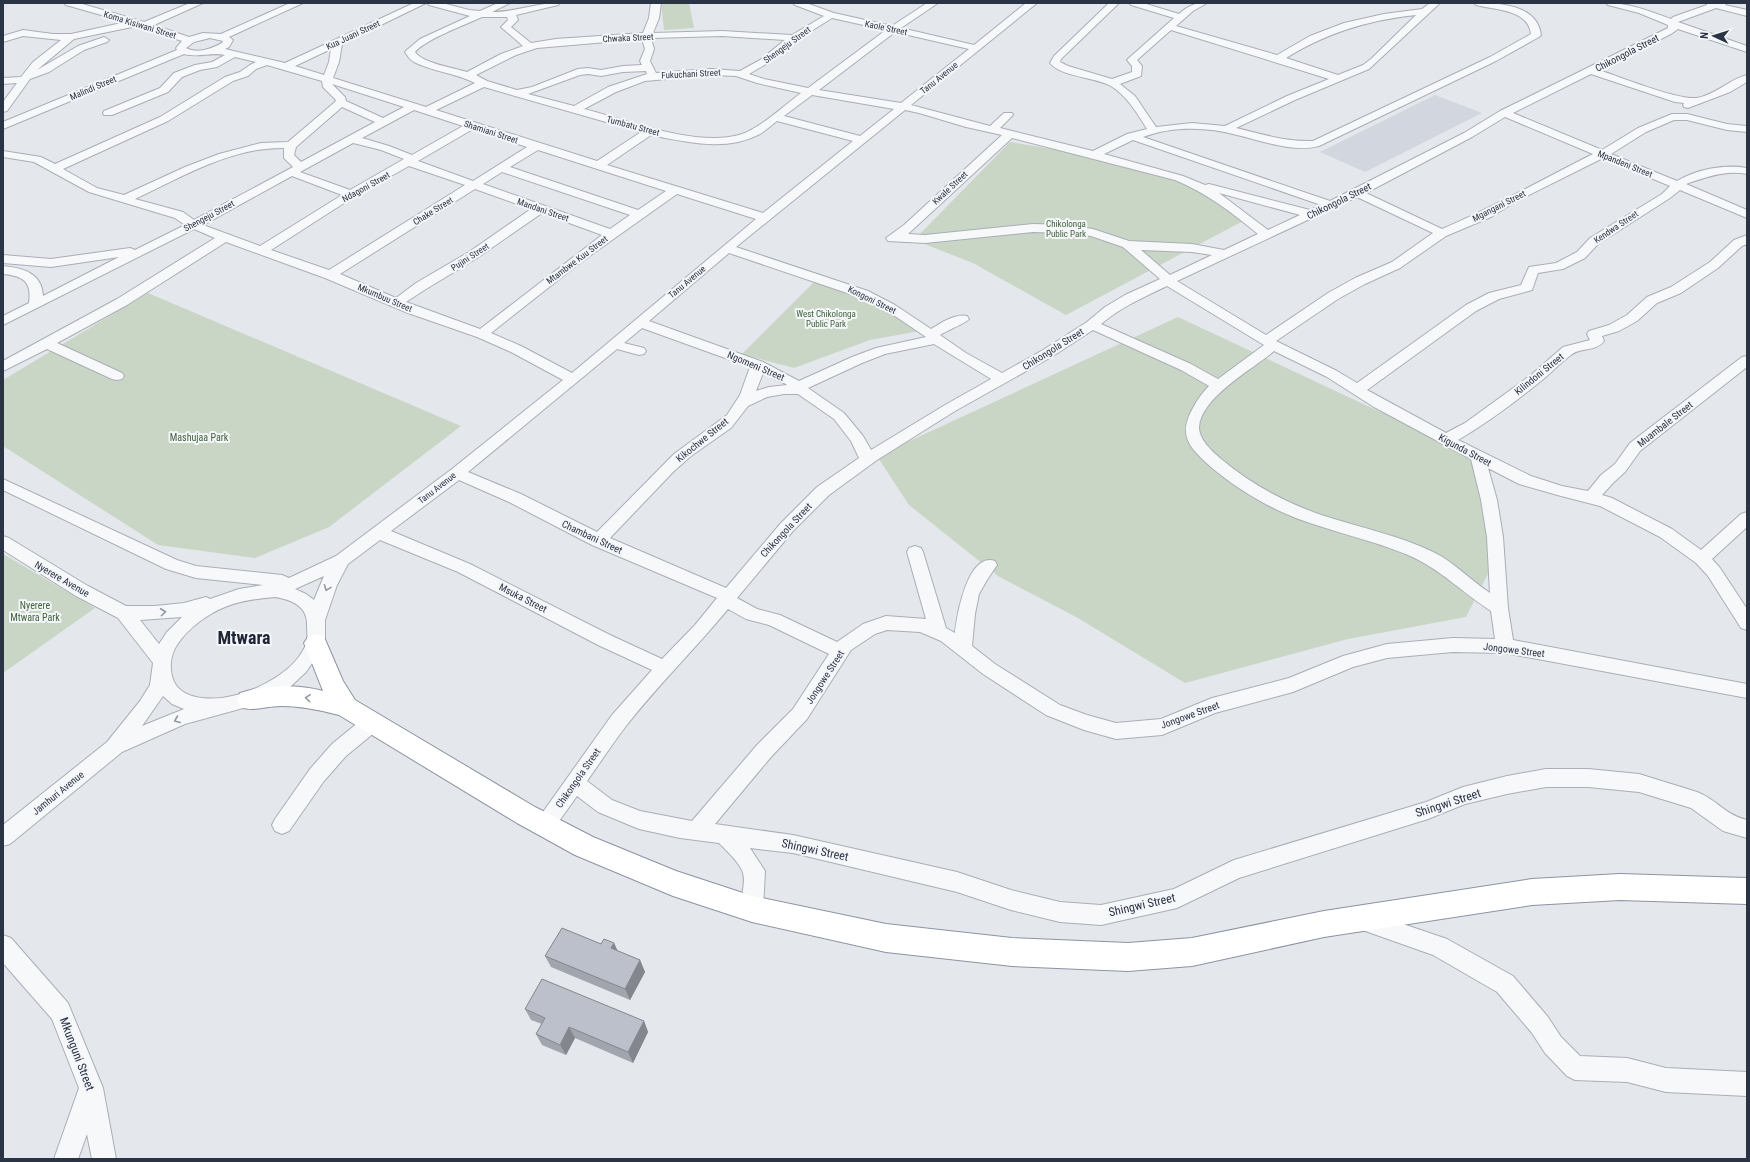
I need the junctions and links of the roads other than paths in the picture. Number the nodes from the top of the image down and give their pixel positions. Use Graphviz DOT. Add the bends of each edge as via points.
graph roads {
  1 [pos="69,3"];
  2 [pos="198,3"];
  3 [pos="298,3"];
  4 [pos="421,3"];
  5 [pos="432,3"];
  6 [pos="505,3"];
  7 [pos="555,3"];
  8 [pos="656,3"];
  9 [pos="798,3"];
  10 [pos="932,3"];
  11 [pos="1032,3"];
  12 [pos="1114,3"];
  13 [pos="1134,3"];
  14 [pos="1202,3"];
  15 [pos="1435,3"];
  16 [pos="1479,3"];
  17 [pos="1612,3"];
  18 [pos="1715,4"];
  19 [pos="1506,6"];
  20 [pos="1424,12"];
  21 [pos="1747,13"];
  22 [pos="510,14"];
  23 [pos="478,15"];
  24 [pos="831,15"];
  25 [pos="118,17"];
  26 [pos="1180,18"];
  27 [pos="1672,23"];
  28 [pos="143,24"];
  29 [pos="1170,27"];
  30 [pos="100,30"];
  31 [pos="894,30"];
  32 [pos="758,34"];
  33 [pos="223,36"];
  34 [pos="71,37"];
  35 [pos="646,37"];
  36 [pos="794,38"];
  37 [pos="3,39"];
  38 [pos="189,40"];
  39 [pos="337,42"];
  40 [pos="530,47"];
  41 [pos="976,48"];
  42 [pos="1747,49"];
  43 [pos="216,50"];
  44 [pos="778,50"];
  45 [pos="183,51"];
  46 [pos="234,54"];
  47 [pos="308,56"];
  48 [pos="1278,59"];
  49 [pos="268,61"];
  50 [pos="334,62"];
  51 [pos="286,66"];
  52 [pos="1592,71"];
  53 [pos="650,72"];
  54 [pos="741,74"];
  55 [pos="468,75"];
  56 [pos="1338,78"];
  57 [pos="1747,78"];
  58 [pos="24,79"];
  59 [pos="327,80"];
  60 [pos="3,81"];
  61 [pos="483,83"];
  62 [pos="1112,83"];
  63 [pos="812,92"];
  64 [pos="518,94"];
  65 [pos="1698,101"];
  66 [pos="340,104"];
  67 [pos="904,106"];
  68 [pos="412,107"];
  69 [pos="3,109"];
  70 [pos="575,110"];
  71 [pos="426,111"];
  72 [pos="3,113"];
  73 [pos="108,113"];
  74 [pos="1504,113"];
  75 [pos="1008,115"];
  76 [pos="775,117"];
  77 [pos="1672,117"];
  78 [pos="16,120"];
  79 [pos="383,122"];
  80 [pos="3,126"];
  81 [pos="471,126"];
  82 [pos="1152,129"];
  83 [pos="1226,129"];
  84 [pos="1747,129"];
  85 [pos="992,130"];
  86 [pos="649,131"];
  87 [pos="1010,134"];
  88 [pos="1130,136"];
  89 [pos="351,139"];
  90 [pos="862,140"];
  91 [pos="291,145"];
  92 [pos="536,146"];
  93 [pos="3,154"];
  94 [pos="1601,154"];
  95 [pos="1095,155"];
  96 [pos="412,161"];
  97 [pos="599,165"];
  98 [pos="56,168"];
  99 [pos="501,168"];
  100 [pos="295,169"];
  101 [pos="1747,170"];
  102 [pos="474,185"];
  103 [pos="1199,186"];
  104 [pos="1678,186"];
  105 [pos="675,190"];
  106 [pos="1357,193"];
  107 [pos="351,194"];
  108 [pos="125,200"];
  109 [pos="1331,205"];
  110 [pos="541,208"];
  111 [pos="639,214"];
  112 [pos="1311,214"];
  113 [pos="1747,214"];
  114 [pos="766,218"];
  115 [pos="193,225"];
  116 [pos="1442,233"];
  117 [pos="612,234"];
  118 [pos="1267,235"];
  119 [pos="225,237"];
  120 [pos="1747,239"];
  121 [pos="1127,244"];
  122 [pos="727,248"];
  123 [pos="146,249"];
  124 [pos="262,250"];
  125 [pos="1225,254"];
  126 [pos="3,259"];
  127 [pos="3,270"];
  128 [pos="330,275"];
  129 [pos="1169,281"];
  130 [pos="397,303"];
  131 [pos="35,305"];
  132 [pos="962,319"];
  133 [pos="3,321"];
  134 [pos="639,322"];
  135 [pos="1092,325"];
  136 [pos="482,334"];
  137 [pos="935,337"];
  138 [pos="46,343"];
  139 [pos="1269,343"];
  140 [pos="614,344"];
  141 [pos="639,351"];
  142 [pos="1747,360"];
  143 [pos="758,365"];
  144 [pos="3,367"];
  145 [pos="117,376"];
  146 [pos="573,379"];
  147 [pos="1002,379"];
  148 [pos="1217,385"];
  149 [pos="800,388"];
  150 [pos="1357,390"];
  151 [pos="740,405"];
  152 [pos="1446,440"];
  153 [pos="1478,457"];
  154 [pos="867,459"];
  155 [pos="457,473"];
  156 [pos="3,484"];
  157 [pos="1591,498"];
  158 [pos="1747,518"];
  159 [pos="379,533"];
  160 [pos="598,540"];
  161 [pos="3,542"];
  162 [pos="915,552"];
  163 [pos="1702,559"];
  164 [pos="342,560"];
  165 [pos="989,565"];
  166 [pos="294,582"];
  167 [pos="274,591"];
  168 [pos="230,597"];
  169 [pos="728,598"];
  170 [pos="1740,601"];
  171 [pos="1500,608"];
  172 [pos="124,613"];
  173 [pos="317,618"];
  174 [pos="1747,623"];
  175 [pos="938,632"];
  176 [pos="316,643"];
  177 [pos="1505,646"];
  178 [pos="963,648"];
  179 [pos="840,651"];
  180 [pos="160,668"];
  181 [pos="665,668"];
  182 [pos="1747,691"];
  183 [pos="238,703"];
  184 [pos="346,707"];
  185 [pos="373,722"];
  186 [pos="114,748"];
  187 [pos="575,783"];
  188 [pos="282,825"];
  189 [pos="544,825"];
  190 [pos="1747,829"];
  191 [pos="697,831"];
  192 [pos="724,834"];
  193 [pos="3,837"];
  194 [pos="1747,891"];
  195 [pos="752,909"];
  196 [pos="1361,919"];
  197 [pos="3,946"];
  198 [pos="1747,1084"];
  199 [pos="91,1088"];
  200 [pos="66,1159"];
  201 [pos="104,1159"];
  1 -- 25 [label="street, Koma Kisiwani Street"];
  2 -- 28 [label="street"];
  3 -- 33 [label="street"];
  4 -- 39 [label="street, Kua Juani Street"];
  5 -- 23 [label="street"];
  6 -- 23 [label="street, Tumbatu Street"];
  7 -- 22 [label="street"];
  8 -- 35 [label="street" via="654,18"];
  9 -- 24 [label="street, Kaole Street"];
  10 -- 31 [label="street, Tumbatu Street"];
  11 -- 41 [label="street, Tanu Avenue"];
  12 -- 62 [label="street" via="1055,62 1059,66"];
  13 -- 26 [label="street"];
  14 -- 26 [label="street"];
  15 -- 20 [label="street"];
  16 -- 19 [label="street"];
  17 -- 27 [label="street"];
  18 -- 21 [label="street"];
  18 -- 27 [label="street" via="1684,15"];
  19 -- 83 [label="street" via="1532,19 1536,35 1494,59 1315,144 1298,145"];
  20 -- 48 [label="street" via="1354,21 1323,33"];
  20 -- 56 [label="street" via="1374,61 1366,67"];
  22 -- 23 [label="street"];
  22 -- 40 [label="street" via="513,20 506,27"];
  23 -- 55 [label="street, Tumbatu Street" via="423,41 410,52 419,60"];
  24 -- 31 [label="street, Kaole Street"];
  24 -- 36 [label="street, Shengeju Street"];
  25 -- 28 [label="street, Koma Kisiwani Street"];
  25 -- 30 [label="street"];
  26 -- 29 [label="street"];
  27 -- 42 [label="street"];
  27 -- 52 [label="street, Chikongola Street" via="1673,29"];
  28 -- 30 [label="street"];
  28 -- 38 [label="street, Koma Kisiwani Street"];
  28 -- 58 [label="street" via="86,45 45,70"];
  29 -- 48 [label="street"];
  29 -- 62 [label="street" via="1132,60 1137,74"];
  30 -- 34 [label="street"];
  31 -- 41 [label="street, Kaole Street"];
  31 -- 63 [label="street, Tumbatu Street"];
  32 -- 35 [label="street, Chwaka Street" via="701,32"];
  32 -- 36 [label="street, Chwaka Street"];
  32 -- 44 [label="street"];
  33 -- 38 [label="street" via="200,36"];
  33 -- 43 [label="street" via="228,40 226,45"];
  34 -- 37 [label="street" via="23,33"];
  34 -- 58 [label="street" via="45,56"];
  35 -- 40 [label="street, Chwaka Street" via="553,43"];
  35 -- 53 [label="street" via="651,46 645,61"];
  36 -- 44 [label="street, Shengeju Street"];
  38 -- 45 [label="street" via="183,44"];
  39 -- 47 [label="street, Kua Juani Street"];
  39 -- 50 [label="street"];
  40 -- 55 [label="street, Chwaka Street" via="500,58"];
  41 -- 67 [label="street, Tanu Avenue"];
  43 -- 45 [label="street" via="203,53"];
  43 -- 46 [label="street, Shamiani Street"];
  44 -- 54 [label="street, Shengeju Street"];
  45 -- 78 [label="street, Malindi Street"];
  46 -- 49 [label="street, Shamiani Street"];
  46 -- 73 [label="street" via="214,65 198,67 178,75 164,90"];
  47 -- 50 [label="street"];
  47 -- 51 [label="street, Kua Juani Street"];
  48 -- 56 [label="street"];
  49 -- 51 [label="street, Shamiani Street"];
  49 -- 98 [label="street" via="230,79 164,119"];
  50 -- 59 [label="street"];
  51 -- 59 [label="street, Shamiani Street"];
  52 -- 65 [label="street" via="1678,100"];
  52 -- 74 [label="street, Chikongola Street"];
  53 -- 54 [label="street, Fukuchani Street"];
  53 -- 64 [label="street" via="622,69 601,73 578,72"];
  53 -- 70 [label="street, Fukuchani Street"];
  54 -- 63 [label="street, Fukuchani Street" via="768,83"];
  55 -- 61 [label="street, Tumbatu Street"];
  56 -- 83 [label="street"];
  57 -- 65 [label="street"];
  58 -- 60 [label="street"];
  58 -- 69 [label="street"];
  59 -- 66 [label="street" via="327,85 341,100"];
  59 -- 68 [label="street, Shamiani Street"];
  61 -- 64 [label="street, Tumbatu Street"];
  61 -- 71 [label="street"];
  62 -- 82 [label="street" via="1140,110"];
  63 -- 67 [label="street, Fukuchani Street"];
  63 -- 76 [label="street, Tumbatu Street"];
  64 -- 70 [label="street, Tumbatu Street"];
  65 -- 77 [label="street"];
  66 -- 79 [label="street"];
  66 -- 91 [label="street"];
  67 -- 85 [label="street, Fukuchani Street"];
  67 -- 90 [label="street, Tanu Avenue"];
  68 -- 71 [label="street, Shamiani Street"];
  68 -- 79 [label="street, Shengeju Street"];
  70 -- 86 [label="street, Tumbatu Street"];
  71 -- 81 [label="street, Shamiani Street"];
  72 -- 78 [label="street"];
  74 -- 94 [label="street, Mpandeni Street"];
  74 -- 106 [label="street, Chikongola Street" via="1468,135"];
  75 -- 85 [label="street"];
  76 -- 86 [label="street, Tumbatu Street" via="750,135 729,140 697,140"];
  76 -- 90 [label="street"];
  77 -- 84 [label="street, Mgangani Street" via="1688,117 1727,127"];
  77 -- 94 [label="street, Mgangani Street" via="1642,130"];
  78 -- 80 [label="street, Malindi Street"];
  79 -- 89 [label="street, Shengeju Street"];
  81 -- 92 [label="street, Shamiani Street"];
  81 -- 96 [label="street, Ndagoni Street"];
  82 -- 83 [label="street" via="1196,126"];
  82 -- 88 [label="street"];
  85 -- 87 [label="street, Fukuchani Street"];
  86 -- 97 [label="street"];
  87 -- 95 [label="street, Fukuchani Street"];
  87 -- 121 [label="street, Kwale Street" via="893,238 925,239 1054,228 1093,233"];
  88 -- 95 [label="street"];
  88 -- 109 [label="street"];
  89 -- 96 [label="street, Mandani Street" via="374,145"];
  89 -- 100 [label="street, Shengeju Street"];
  90 -- 114 [label="street, Tanu Avenue"];
  91 -- 100 [label="street" via="287,150"];
  91 -- 108 [label="street" via="258,146 221,156"];
  92 -- 97 [label="street, Shamiani Street"];
  92 -- 99 [label="street, Chake Street"];
  93 -- 98 [label="street, Mkumbuu Street" via="37,159"];
  94 -- 104 [label="street, Mpandeni Street"];
  94 -- 116 [label="street, Mgangani Street" via="1487,214"];
  95 -- 103 [label="street, Fukuchani Street"];
  96 -- 102 [label="street, Mandani Street"];
  96 -- 107 [label="street, Ndagoni Street"];
  97 -- 105 [label="street, Shamiani Street"];
  98 -- 108 [label="street, Mkumbuu Street" via="93,190"];
  99 -- 102 [label="street, Chake Street"];
  99 -- 111 [label="street"];
  100 -- 107 [label="street"];
  100 -- 115 [label="street, Shengeju Street"];
  101 -- 104 [label="street, Kendwa Street" via="1716,170 1686,180"];
  102 -- 110 [label="street, Mandani Street"];
  102 -- 128 [label="street, Chake Street"];
  103 -- 112 [label="street"];
  103 -- 118 [label="street"];
  104 -- 113 [label="street, Mpandeni Street"];
  104 -- 150 [label="street, Kendwa Street" via="1594,241 1581,255 1559,266 1533,270 1527,287 1494,296 1471,308"];
  105 -- 111 [label="street, Mtambwe Kuu Street"];
  105 -- 114 [label="street, Shamiani Street"];
  106 -- 109 [label="street, Chikongola Street"];
  106 -- 116 [label="street"];
  107 -- 124 [label="street, Ndagoni Street"];
  108 -- 115 [label="street, Mkumbuu Street" via="166,211"];
  109 -- 112 [label="street, Chikongola Street"];
  110 -- 117 [label="street, Mandani Street"];
  110 -- 130 [label="street, Pujini Street" via="473,256"];
  111 -- 117 [label="street, Mtambwe Kuu Street"];
  112 -- 118 [label="street, Chikongola Street"];
  114 -- 122 [label="street, Tanu Avenue"];
  115 -- 119 [label="street, Mkumbuu Street"];
  115 -- 123 [label="street, Shengeju Street"];
  116 -- 139 [label="street, Mgangani Street" via="1396,265 1333,296"];
  117 -- 136 [label="street, Mtambwe Kuu Street"];
  118 -- 125 [label="street, Chikongola Street"];
  119 -- 124 [label="street, Mkumbuu Street"];
  119 -- 138 [label="street" via="122,302"];
  120 -- 152 [label="street, Kilindoni Street" via="1738,243 1722,258 1676,290 1652,300 1632,318 1614,328 1594,334 1597,341 1568,350 1536,378 1470,426"];
  121 -- 125 [label="street" via="1192,248"];
  121 -- 129 [label="street, Kigunda Street"];
  122 -- 134 [label="street, Tanu Avenue"];
  122 -- 137 [label="street, Kongoni Street" via="744,256 853,290 911,319"];
  123 -- 126 [label="street" via="66,262"];
  123 -- 131 [label="street, Shengeju Street"];
  124 -- 128 [label="street, Mkumbuu Street"];
  125 -- 129 [label="street, Chikongola Street"];
  127 -- 131 [label="street" via="20,272 34,280 38,294"];
  128 -- 130 [label="street, Mkumbuu Street"];
  129 -- 135 [label="street, Chikongola Street" via="1130,298"];
  129 -- 139 [label="street, Kigunda Street"];
  130 -- 136 [label="street, Mkumbuu Street"];
  131 -- 133 [label="street, Shengeju Street"];
  132 -- 137 [label="street" via="947,325"];
  134 -- 140 [label="street, Tanu Avenue"];
  134 -- 143 [label="street, Ngomeni Street"];
  135 -- 147 [label="street, Chikongola Street"];
  135 -- 148 [label="street" via="1186,367"];
  136 -- 146 [label="street, Mkumbuu Street"];
  137 -- 147 [label="street, Kongoni Street"];
  137 -- 149 [label="street" via="857,360"];
  138 -- 144 [label="street"];
  138 -- 145 [label="street"];
  139 -- 148 [label="street, Mgangani Street" via="1240,371"];
  139 -- 150 [label="street, Kigunda Street" via="1332,374"];
  140 -- 141 [label="street"];
  140 -- 146 [label="street, Tanu Avenue"];
  142 -- 157 [label="street, Muambale Street" via="1635,447 1620,468"];
  143 -- 149 [label="street, Ngomeni Street"];
  143 -- 151 [label="street, Kikochwe Street" via="749,390"];
  146 -- 155 [label="street, Tanu Avenue"];
  147 -- 154 [label="street, Chikongola Street"];
  148 -- 171 [label="street, Mgangani Street" via="1204,398 1195,415 1192,429 1199,446 1227,472 1262,496 1293,510 1428,557"];
  149 -- 151 [label="street" via="762,393"];
  149 -- 154 [label="street, Ngomeni Street" via="839,416 858,438"];
  150 -- 152 [label="street, Kigunda Street"];
  151 -- 160 [label="street, Kikochwe Street" via="727,421 679,458"];
  152 -- 153 [label="street, Kigunda Street"];
  153 -- 157 [label="street, Kigunda Street" via="1525,480 1561,492"];
  153 -- 171 [label="street" via="1495,537"];
  154 -- 169 [label="street, Chikongola Street" via="823,491 804,509"];
  155 -- 159 [label="street, Tanu Avenue"];
  155 -- 160 [label="street, Chambani Street" via="515,498"];
  156 -- 166 [label="street" via="172,565 196,572"];
  157 -- 163 [label="street, Kigunda Street" via="1606,502 1666,533"];
  158 -- 163 [label="street"];
  159 -- 164 [label="street, Tanu Avenue"];
  159 -- 181 [label="street, Msuka Street" via="464,568 604,640"];
  160 -- 169 [label="street, Chambani Street"];
  161 -- 172 [label="street, Nyerere Avenue" via="82,591"];
  162 -- 175 [label="street"];
  163 -- 170 [label="street, Kigunda Street"];
  164 -- 166 [label="street"];
  164 -- 173 [label="street, one-way" via="328,585"];
  165 -- 178 [label="street" via="977,578 970,594 965,610"];
  166 -- 167 [label="street"];
  167 -- 168 [label="street"];
  167 -- 173 [label="street" via="294,595 309,604"];
  172 -- 168 [label="street, one-way" via="184,610"];
  168 -- 180 [label="street" via="206,608 184,624 169,642"];
  169 -- 179 [label="street, Chambani Street" via="752,614 774,620"];
  169 -- 181 [label="street, Chikongola Street"];
  170 -- 174 [label="street, Kigunda Street"];
  171 -- 177 [label="street"];
  172 -- 180 [label="street"];
  173 -- 176 [label="street"];
  175 -- 178 [label="street, Jongowe Street"];
  175 -- 179 [label="street, Jongowe Street" via="922,624 886,623 869,629"];
  176 -- 183 [label="street" via="302,665 279,686"];
  176 -- 184 [label="highway" via="332,685"];
  177 -- 178 [label="street, Jongowe Street" via="1453,645 1387,651 1349,661 1293,685 1212,706 1162,727 1116,731 1053,710 989,669"];
  177 -- 182 [label="street, Jongowe Street"];
  179 -- 191 [label="street, Jongowe Street" via="800,714 764,750"];
  180 -- 183 [label="street" via="167,690 182,701 202,707"];
  180 -- 186 [label="street" via="159,686 147,706"];
  181 -- 187 [label="street, Chikongola Street" via="619,721"];
  184 -- 183 [label="highway, one-way" via="316,699 280,696"];
  183 -- 186 [label="street, one-way" via="182,717"];
  184 -- 185 [label="highway"];
  185 -- 188 [label="street" via="339,750 317,775"];
  185 -- 189 [label="highway"];
  186 -- 193 [label="street, Jamhuri Avenue"];
  187 -- 189 [label="street, Chikongola Street"];
  187 -- 191 [label="street, Shingwi Street" via="605,806 639,820"];
  189 -- 195 [label="highway" via="584,846 673,883"];
  190 -- 192 [label="street, Shingwi Street" via="1730,825 1697,801 1639,783 1588,778 1546,778 1463,796 1428,810 1234,870 1176,898 1101,915 1060,912 1011,900 957,882 793,844"];
  191 -- 192 [label="street, Shingwi Street"];
  192 -- 195 [label="street" via="754,871"];
  194 -- 196 [label="highway" via="1620,888 1532,892"];
  195 -- 196 [label="highway" via="886,938 1012,952 1128,957 1192,952 1324,924"];
  196 -- 198 [label="street" via="1438,946 1505,984 1540,1025 1553,1045 1575,1068 1627,1070 1666,1080"];
  197 -- 199 [label="street, Mkunguni Street" via="60,1011"];
  199 -- 200 [label="street"];
  199 -- 201 [label="street, Mkunguni Street"];
}
